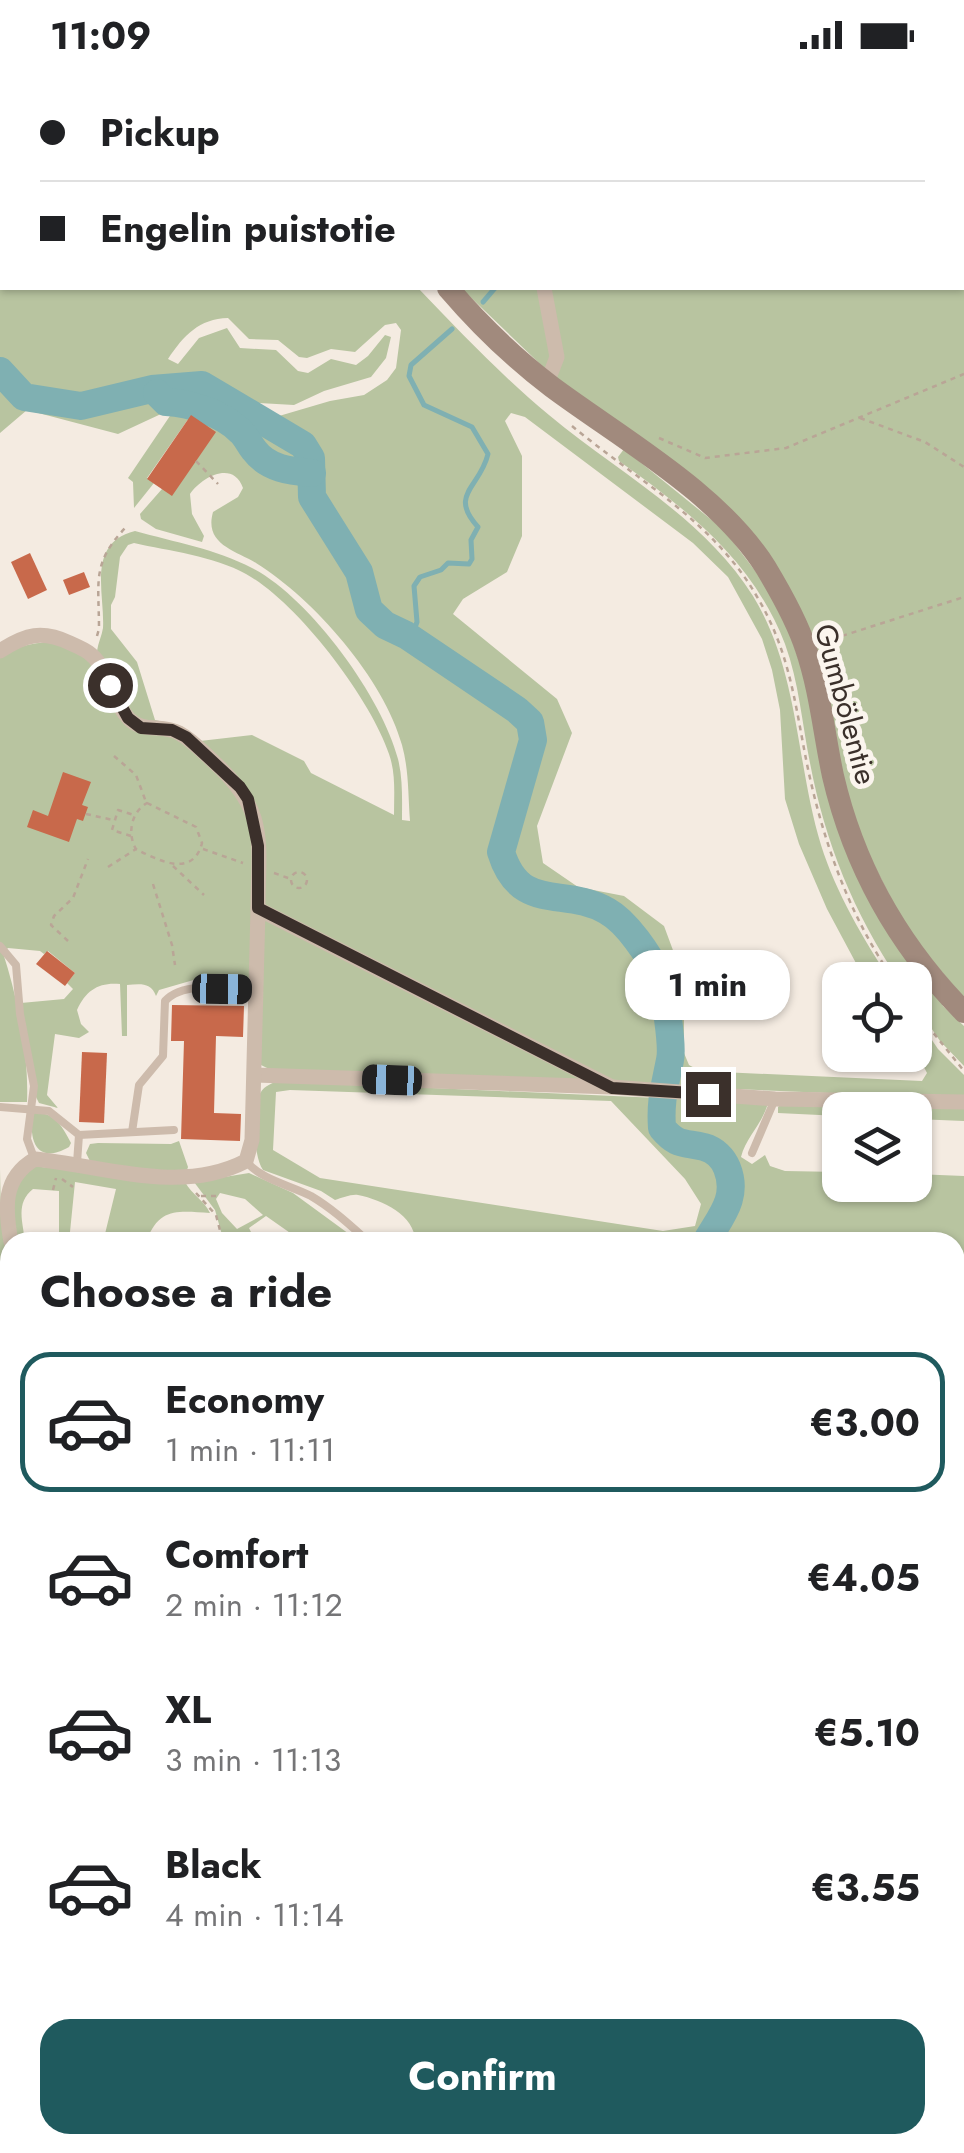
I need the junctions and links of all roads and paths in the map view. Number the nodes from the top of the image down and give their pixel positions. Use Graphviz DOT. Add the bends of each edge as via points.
graph roads {
  1 [pos="450,290"];
  2 [pos="544,290"];
  3 [pos="964,374"];
  4 [pos="547,384"];
  5 [pos="858,418"];
  6 [pos="566,422"];
  7 [pos="652,434"];
  8 [pos="196,461"];
  9 [pos="964,468"];
  10 [pos="218,484"];
  11 [pos="128,525"];
  12 [pos="964,597"];
  13 [pos="806,648"];
  14 [pos="90,651"];
  15 [pos="0,652"];
  16 [pos="114,756"];
  17 [pos="147,803"];
  18 [pos="86,814"];
  19 [pos="135,815"];
  20 [pos="115,820"];
  21 [pos="131,836"];
  22 [pos="136,849"];
  23 [pos="88,859"];
  24 [pos="173,865"];
  25 [pos="108,867"];
  26 [pos="154,884"];
  27 [pos="204,896"];
  28 [pos="258,908"];
  29 [pos="68,941"];
  30 [pos="0,946"];
  31 [pos="883,962"];
  32 [pos="174,965"];
  33 [pos="256,990"];
  34 [pos="964,1012"];
  35 [pos="932,1032"];
  36 [pos="964,1072"];
  37 [pos="255,1075"];
  38 [pos="612,1088"];
  39 [pos="775,1099"];
  40 [pos="964,1102"];
  41 [pos="0,1106"];
  42 [pos="31,1107"];
  43 [pos="174,1130"];
  44 [pos="132,1132"];
  45 [pos="79,1135"];
  46 [pos="752,1154"];
  47 [pos="35,1159"];
  48 [pos="246,1161"];
  49 [pos="77,1163"];
  50 [pos="57,1174"];
  51 [pos="186,1178"];
  52 [pos="72,1188"];
  53 [pos="202,1196"];
  54 [pos="218,1196"];
  55 [pos="9,1232"];
  56 [pos="220,1232"];
  57 [pos="358,1232"];
  1 -- 4 [label="main road, Gumbölentie"];
  2 -- 4 [label="street" via="558,358"];
  3 -- 5 [label="path"];
  4 -- 13 [label="main road, Gumbölentie" via="737,530 764,565"];
  5 -- 7 [label="path" via="786,448 704,458"];
  5 -- 9 [label="path" via="925,442"];
  6 -- 31 [label="path" via="687,514 755,592 788,665 833,861"];
  8 -- 10 [label="path"];
  11 -- 14 [label="path" via="98,568 99,629"];
  12 -- 13 [label="path"];
  13 -- 34 [label="main road, Gumbölentie" via="834,778 867,878 901,936"];
  14 -- 15 [label="street" via="39,633"];
  14 -- 28 [label="street" via="128,718 141,728 186,737 248,799 258,846"];
  16 -- 17 [label="path" via="136,775"];
  17 -- 19 [label="path"];
  17 -- 24 [label="path" via="192,824 199,834 198,855"];
  18 -- 20 [label="path"];
  19 -- 20 [label="path" via="118,810"];
  19 -- 21 [label="path"];
  20 -- 21 [label="path" via="112,830"];
  21 -- 22 [label="path"];
  22 -- 24 [label="path"];
  22 -- 25 [label="path"];
  23 -- 29 [label="path" via="73,898 51,924"];
  24 -- 27 [label="path"];
  26 -- 32 [label="path"];
  28 -- 33 [label="street"];
  28 -- 38 [label="street"];
  30 -- 42 [label="lane" via="16,965 34,1086"];
  33 -- 37 [label="street"];
  33 -- 44 [label="lane" via="170,995 164,1056 139,1085"];
  35 -- 36 [label="path"];
  37 -- 38 [label="street"];
  37 -- 48 [label="street"];
  38 -- 39 [label="street"];
  39 -- 40 [label="street"];
  39 -- 46 [label="lane"];
  41 -- 42 [label="lane"];
  42 -- 45 [label="lane" via="49,1111"];
  42 -- 47 [label="lane" via="27,1139"];
  43 -- 44 [label="lane"];
  44 -- 45 [label="lane"];
  45 -- 49 [label="lane"];
  47 -- 49 [label="street"];
  47 -- 55 [label="street" via="8,1190"];
  48 -- 51 [label="street"];
  48 -- 57 [label="lane"];
  49 -- 51 [label="street"];
  50 -- 52 [label="path"];
  51 -- 53 [label="path"];
  53 -- 54 [label="path"];
  53 -- 56 [label="path"];
}
